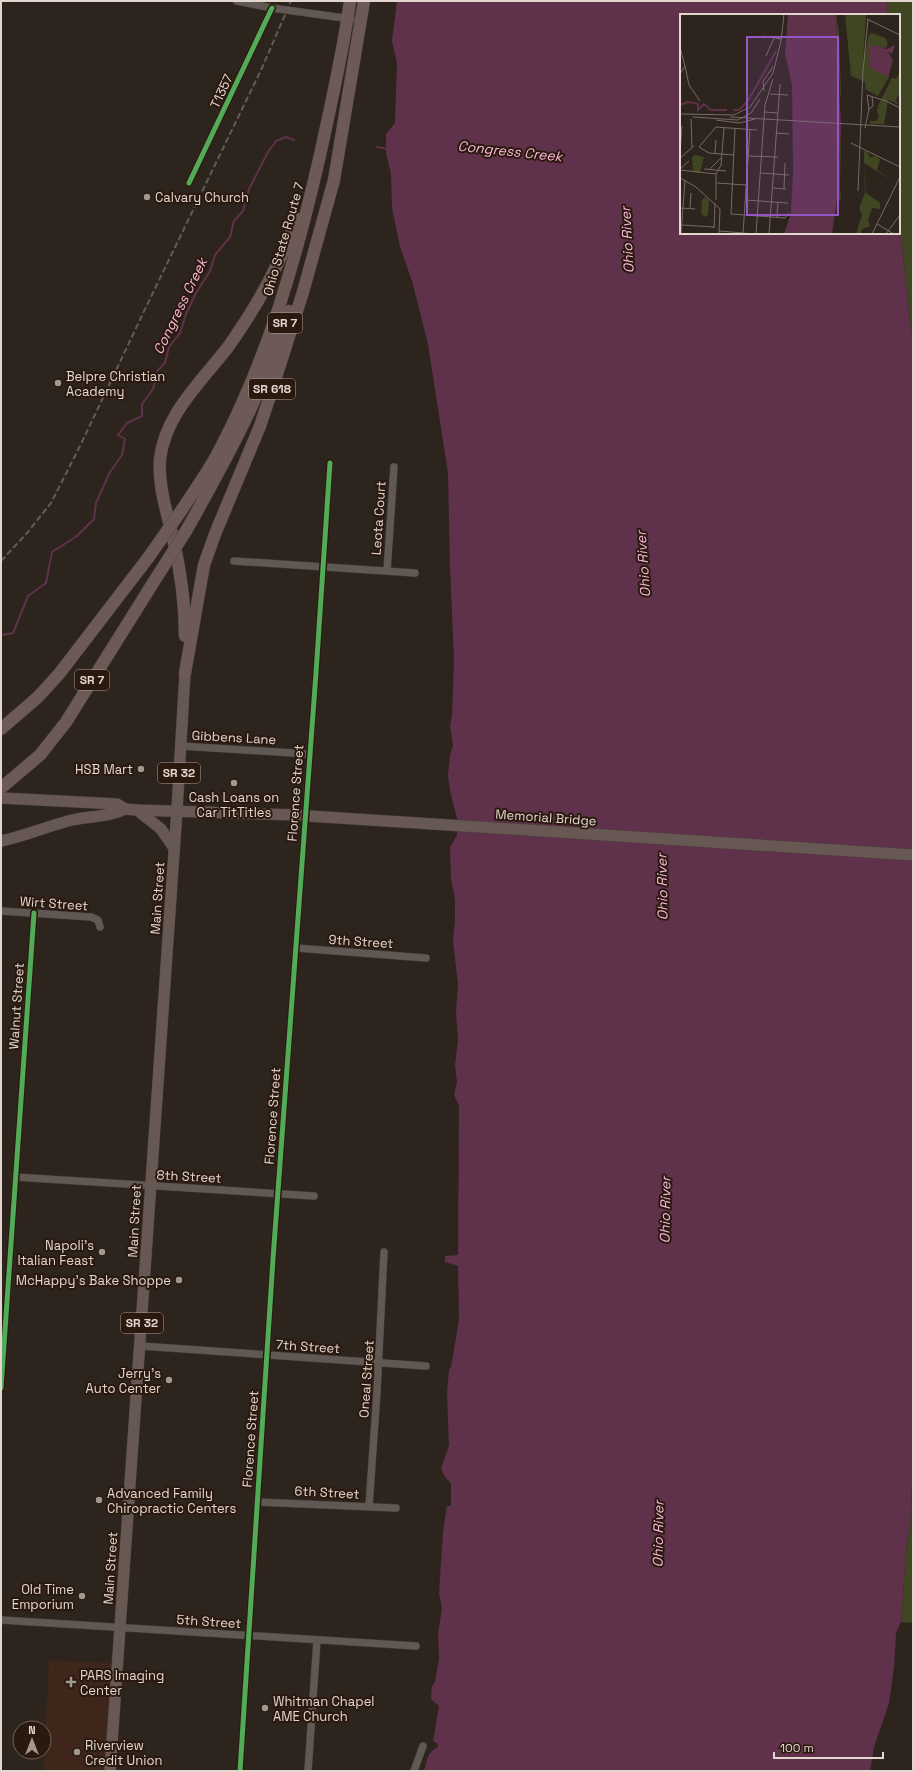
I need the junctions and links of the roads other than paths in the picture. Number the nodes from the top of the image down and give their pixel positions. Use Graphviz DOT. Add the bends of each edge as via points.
graph roads {
  1 [pos="237,1"];
  2 [pos="350,1"];
  3 [pos="364,1"];
  4 [pos="272,8"];
  5 [pos="348,18"];
  6 [pos="361,20"];
  7 [pos="346,101"];
  8 [pos="315,177"];
  9 [pos="189,183"];
  10 [pos="330,463"];
  11 [pos="394,467"];
  12 [pos="234,561"];
  13 [pos="323,567"];
  14 [pos="386,571"];
  15 [pos="415,573"];
  16 [pos="185,673"];
  17 [pos="1,729"];
  18 [pos="181,746"];
  19 [pos="309,754"];
  20 [pos="1,788"];
  21 [pos="1,798"];
  22 [pos="131,809"];
  23 [pos="177,810"];
  24 [pos="1,841"];
  25 [pos="174,848"];
  26 [pos="913,855"];
  27 [pos="1,911"];
  28 [pos="34,913"];
  29 [pos="100,927"];
  30 [pos="296,948"];
  31 [pos="426,958"];
  32 [pos="15,1177"];
  33 [pos="150,1186"];
  34 [pos="278,1194"];
  35 [pos="314,1196"];
  36 [pos="384,1252"];
  37 [pos="141,1346"];
  38 [pos="267,1355"];
  39 [pos="379,1363"];
  40 [pos="426,1366"];
  41 [pos="1,1388"];
  42 [pos="257,1502"];
  43 [pos="369,1506"];
  44 [pos="396,1508"];
  45 [pos="1,1620"];
  46 [pos="120,1627"];
  47 [pos="248,1636"];
  48 [pos="317,1640"];
  49 [pos="416,1646"];
  50 [pos="422,1746"];
  51 [pos="110,1771"];
  52 [pos="240,1771"];
  53 [pos="308,1771"];
  54 [pos="414,1771"];
  1 -- 4 [label="street"];
  2 -- 5 [label="highway, Ohio State Route 7 / SR 7"];
  3 -- 6 [label="highway, SR 7"];
  4 -- 5 [label="street"];
  4 -- 9 [label="street, T1357"];
  5 -- 6 [label="street"];
  5 -- 8 [label="highway, Ohio State Route 7 / SR 7"];
  6 -- 7 [label="highway, SR 7"];
  7 -- 16 [label="highway, SR 618" via="334,180 288,340 260,426 204,565"];
  7 -- 20 [label="highway, SR 7, bridge" via="314,227 286,319 264,380 233,448 186,531 66,722 40,755"];
  8 -- 16 [label="highway" via="272,276 228,347 182,404 171,422 164,442 159,476 182,590"];
  8 -- 17 [label="highway, Ohio State Route 7 / SR 7, bridge" via="293,259 261,355 230,428 205,474 148,558 54,680"];
  10 -- 13 [label="street, Florence Street"];
  11 -- 14 [label="street, Leota Court"];
  12 -- 13 [label="street"];
  13 -- 14 [label="street"];
  13 -- 19 [label="street, Florence Street"];
  14 -- 15 [label="street"];
  16 -- 18 [label="main road, Main Street / SR 32"];
  18 -- 19 [label="street, Gibbens Lane"];
  18 -- 23 [label="main road, Main Street / SR 32"];
  19 -- 30 [label="street, Florence Street"];
  21 -- 22 [label="main road" via="117,804"];
  22 -- 23 [label="main road, Memorial Bridge"];
  22 -- 24 [label="main road" via="57,824"];
  22 -- 25 [label="main road" via="161,830"];
  23 -- 25 [label="main road, Main Street / SR 32"];
  23 -- 26 [label="main road, Memorial Bridge, bridge" via="298,815"];
  25 -- 33 [label="main road, Main Street / SR 32"];
  27 -- 28 [label="street, Wirt Street"];
  28 -- 29 [label="street, Wirt Street" via="90,917 98,920"];
  28 -- 32 [label="street, Walnut Street"];
  30 -- 31 [label="street, 9th Street"];
  30 -- 34 [label="street, Florence Street"];
  32 -- 33 [label="street, 8th Street"];
  32 -- 41 [label="street, Walnut Street"];
  33 -- 34 [label="street, 8th Street"];
  33 -- 37 [label="main road, Main Street / SR 32"];
  34 -- 35 [label="street, 8th Street"];
  34 -- 38 [label="street, Florence Street"];
  36 -- 39 [label="street, Oneal Street"];
  37 -- 38 [label="street, 7th Street"];
  37 -- 46 [label="main road, Main Street / SR 32"];
  38 -- 39 [label="street, 7th Street"];
  38 -- 42 [label="street, Florence Street"];
  39 -- 40 [label="street, 7th Street"];
  39 -- 43 [label="street, Oneal Street"];
  42 -- 43 [label="street, 6th Street"];
  42 -- 47 [label="street, Florence Street"];
  43 -- 44 [label="street, 6th Street"];
  45 -- 46 [label="street, 5th Street"];
  46 -- 47 [label="street, 5th Street"];
  46 -- 51 [label="main road, Main Street / SR 32"];
  47 -- 48 [label="street, 5th Street"];
  47 -- 52 [label="street, Florence Street"];
  48 -- 49 [label="street, 5th Street"];
  48 -- 53 [label="street"];
  50 -- 54 [label="street"];
}
